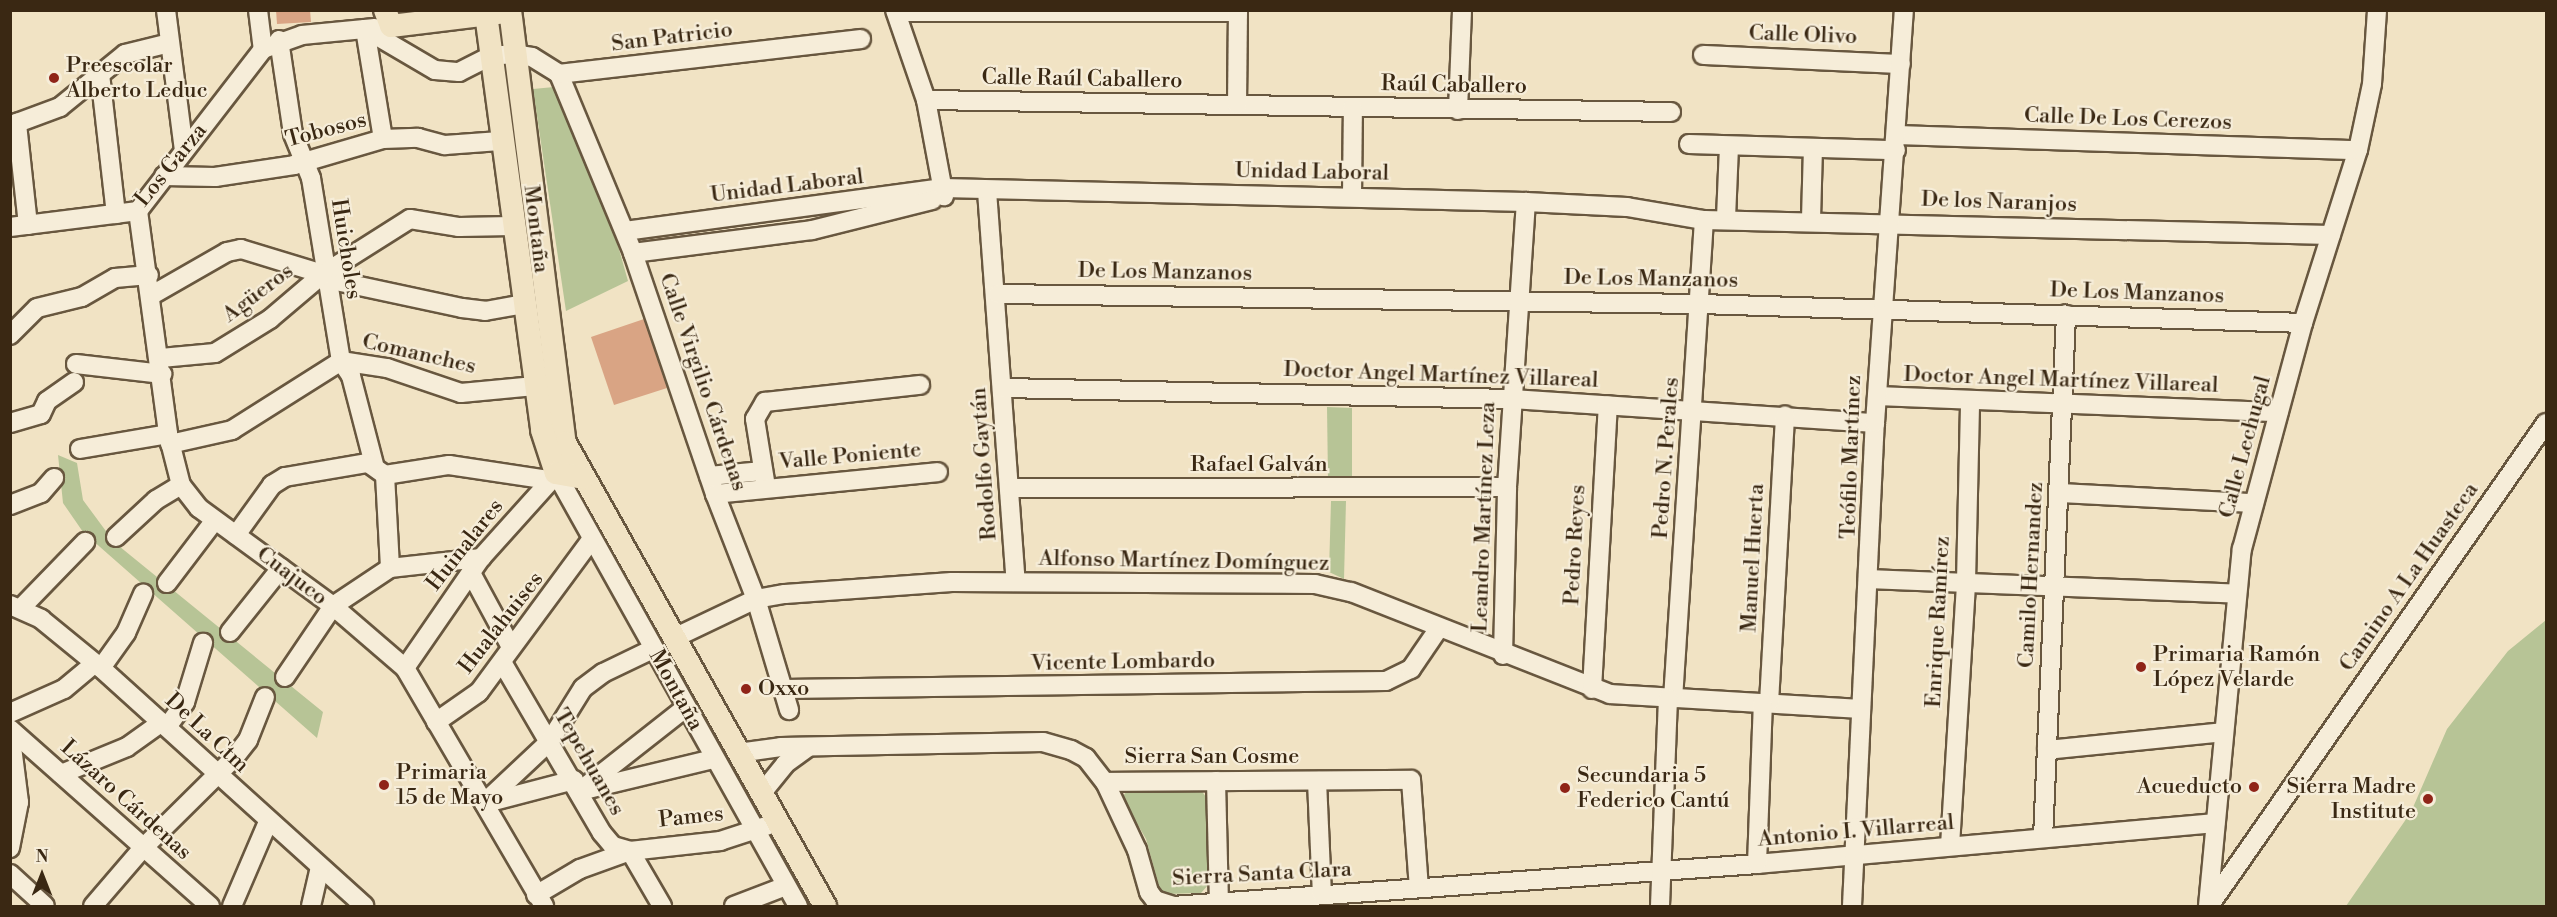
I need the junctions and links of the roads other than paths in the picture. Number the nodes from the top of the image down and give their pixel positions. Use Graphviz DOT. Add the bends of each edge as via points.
graph roads {
  1 [pos="166,10"];
  2 [pos="258,10"];
  3 [pos="1462,10"];
  4 [pos="1904,10"];
  5 [pos="2376,10"];
  6 [pos="510,11"];
  7 [pos="896,11"];
  8 [pos="1064,11"];
  9 [pos="1238,11"];
  10 [pos="1151,12"];
  11 [pos="486,14"];
  12 [pos="388,18"];
  13 [pos="364,30"];
  14 [pos="861,39"];
  15 [pos="170,44"];
  16 [pos="271,45"];
  17 [pos="514,54"];
  18 [pos="1703,55"];
  19 [pos="491,56"];
  20 [pos="1901,64"];
  21 [pos="559,74"];
  22 [pos="100,75"];
  23 [pos="926,100"];
  24 [pos="1237,105"];
  25 [pos="1353,107"];
  26 [pos="1458,110"];
  27 [pos="1671,112"];
  28 [pos="522,124"];
  29 [pos="500,134"];
  30 [pos="383,139"];
  31 [pos="1896,143"];
  32 [pos="1689,144"];
  33 [pos="1729,146"];
  34 [pos="1813,149"];
  35 [pos="184,150"];
  36 [pos="2358,150"];
  37 [pos="302,163"];
  38 [pos="164,176"];
  39 [pos="987,191"];
  40 [pos="947,192"];
  41 [pos="1352,196"];
  42 [pos="1526,202"];
  43 [pos="138,211"];
  44 [pos="116,214"];
  45 [pos="1667,214"];
  46 [pos="1726,218"];
  47 [pos="1811,219"];
  48 [pos="1704,220"];
  49 [pos="1889,223"];
  50 [pos="19,226"];
  51 [pos="512,226"];
  52 [pos="625,231"];
  53 [pos="2331,236"];
  54 [pos="633,254"];
  55 [pos="323,274"];
  56 [pos="149,275"];
  57 [pos="998,294"];
  58 [pos="152,295"];
  59 [pos="1519,301"];
  60 [pos="523,304"];
  61 [pos="1700,304"];
  62 [pos="1882,309"];
  63 [pos="2066,315"];
  64 [pos="2303,323"];
  65 [pos="10,335"];
  66 [pos="341,361"];
  67 [pos="76,364"];
  68 [pos="162,366"];
  69 [pos="74,382"];
  70 [pos="920,385"];
  71 [pos="534,386"];
  72 [pos="1004,388"];
  73 [pos="1877,396"];
  74 [pos="1512,399"];
  75 [pos="1970,400"];
  76 [pos="2064,403"];
  77 [pos="1608,405"];
  78 [pos="1693,409"];
  79 [pos="2279,412"];
  80 [pos="1785,415"];
  81 [pos="10,423"];
  82 [pos="1875,423"];
  83 [pos="2547,423"];
  84 [pos="169,439"];
  85 [pos="80,449"];
  86 [pos="380,470"];
  87 [pos="938,472"];
  88 [pos="564,473"];
  89 [pos="709,476"];
  90 [pos="54,478"];
  91 [pos="765,479"];
  92 [pos="181,485"];
  93 [pos="1507,487"];
  94 [pos="1011,488"];
  95 [pos="2060,493"];
  96 [pos="715,495"];
  97 [pos="2254,502"];
  98 [pos="10,506"];
  99 [pos="215,520"];
  100 [pos="236,536"];
  101 [pos="116,537"];
  102 [pos="591,540"];
  103 [pos="85,542"];
  104 [pos="476,566"];
  105 [pos="281,568"];
  106 [pos="390,568"];
  107 [pos="1870,579"];
  108 [pos="1016,582"];
  109 [pos="1966,582"];
  110 [pos="167,583"];
  111 [pos="2054,586"];
  112 [pos="143,594"];
  113 [pos="2237,594"];
  114 [pos="756,599"];
  115 [pos="16,606"];
  116 [pos="333,606"];
  117 [pos="1439,628"];
  118 [pos="230,632"];
  119 [pos="674,638"];
  120 [pos="203,643"];
  121 [pos="653,649"];
  122 [pos="507,654"];
  123 [pos="1503,655"];
  124 [pos="98,666"];
  125 [pos="405,668"];
  126 [pos="285,677"];
  127 [pos="784,689"];
  128 [pos="1592,689"];
  129 [pos="265,697"];
  130 [pos="1671,698"];
  131 [pos="1766,703"];
  132 [pos="685,708"];
  133 [pos="789,710"];
  134 [pos="1861,710"];
  135 [pos="10,713"];
  136 [pos="436,722"];
  137 [pos="165,724"];
  138 [pos="10,730"];
  139 [pos="2223,732"];
  140 [pos="550,741"];
  141 [pos="808,747"];
  142 [pos="2047,750"];
  143 [pos="738,753"];
  144 [pos="713,759"];
  145 [pos="61,774"];
  146 [pos="217,775"];
  147 [pos="1317,781"];
  148 [pos="1105,782"];
  149 [pos="1216,782"];
  150 [pos="577,785"];
  151 [pos="761,794"];
  152 [pos="484,803"];
  153 [pos="268,822"];
  154 [pos="775,823"];
  155 [pos="2215,823"];
  156 [pos="754,831"];
  157 [pos="2043,838"];
  158 [pos="1950,846"];
  159 [pos="10,848"];
  160 [pos="142,849"];
  161 [pos="630,850"];
  162 [pos="1855,854"];
  163 [pos="1757,864"];
  164 [pos="320,868"];
  165 [pos="1659,871"];
  166 [pos="10,874"];
  167 [pos="1500,882"];
  168 [pos="786,886"];
  169 [pos="1419,888"];
  170 [pos="1322,894"];
  171 [pos="540,901"];
  172 [pos="1219,901"];
  173 [pos="45,906"];
  174 [pos="93,906"];
  175 [pos="210,906"];
  176 [pos="232,906"];
  177 [pos="311,906"];
  178 [pos="364,906"];
  179 [pos="662,906"];
  180 [pos="734,906"];
  181 [pos="798,906"];
  182 [pos="825,906"];
  183 [pos="1660,906"];
  184 [pos="1852,906"];
  185 [pos="2209,906"];
  1 -- 15 [label="street"];
  2 -- 16 [label="street, Huicholes"];
  3 -- 26 [label="street"];
  4 -- 20 [label="street, Teófilo Martínez"];
  5 -- 36 [label="street, Calle Lechugal" via="2372,84"];
  6 -- 11 [label="main road"];
  6 -- 17 [label="main road, Montaña"];
  7 -- 8 [label="street"];
  7 -- 23 [label="street"];
  8 -- 10 [label="street"];
  9 -- 10 [label="street"];
  9 -- 24 [label="street"];
  11 -- 12 [label="main road"];
  11 -- 19 [label="main road, Montaña"];
  12 -- 13 [label="street"];
  13 -- 16 [label="street"];
  13 -- 19 [label="street" via="435,69 459,72"];
  13 -- 30 [label="street"];
  14 -- 21 [label="street, San Patricio"];
  15 -- 22 [label="street" via="125,54"];
  15 -- 35 [label="street"];
  16 -- 35 [label="street, Los Garza"];
  16 -- 37 [label="street, Huicholes"];
  17 -- 19 [label="street"];
  17 -- 21 [label="street" via="532,57"];
  17 -- 28 [label="main road, Montaña"];
  18 -- 20 [label="street, Calle Olivo"];
  19 -- 29 [label="main road, Montaña"];
  20 -- 31 [label="street, Teófilo Martínez"];
  21 -- 52 [label="street, Calle Virgilio Cárdenas"];
  22 -- 44 [label="street"];
  22 -- 50 [label="street" via="60,107 17,123"];
  23 -- 24 [label="street, Calle Raúl Caballero"];
  23 -- 40 [label="street"];
  24 -- 25 [label="street, Raúl Caballero"];
  25 -- 26 [label="street, Raúl Caballero"];
  25 -- 41 [label="street"];
  26 -- 27 [label="street, Raúl Caballero"];
  28 -- 29 [label="main road"];
  28 -- 88 [label="main road, Montaña"];
  29 -- 30 [label="street, Tobosos" via="445,145 418,138"];
  29 -- 51 [label="main road, Montaña"];
  30 -- 37 [label="street, Tobosos" via="333,150"];
  31 -- 34 [label="street, Calle De Los Cerezos"];
  31 -- 36 [label="street, Calle De Los Cerezos"];
  31 -- 49 [label="street, Teófilo Martínez"];
  32 -- 33 [label="street, Calle De Los Cerezos"];
  33 -- 34 [label="street, Calle De Los Cerezos"];
  33 -- 46 [label="street"];
  34 -- 47 [label="street"];
  35 -- 38 [label="street, Los Garza"];
  36 -- 53 [label="street, Calle Lechugal"];
  37 -- 38 [label="street, Tobosos" via="215,177"];
  37 -- 55 [label="street, Huicholes" via="311,178"];
  38 -- 43 [label="street, Los Garza"];
  39 -- 40 [label="street, Unidad Laboral"];
  39 -- 41 [label="street, Unidad Laboral"];
  39 -- 57 [label="street, Rodolfo Gaytán"];
  40 -- 52 [label="street, Unidad Laboral"];
  40 -- 54 [label="street, Unidad Laboral" via="878,217"];
  41 -- 42 [label="street, Unidad Laboral"];
  42 -- 45 [label="street, Unidad Laboral" via="1627,207"];
  42 -- 59 [label="street, Leandro Martínez Leza"];
  43 -- 44 [label="street, Los Garza"];
  43 -- 56 [label="street, Cuajuco"];
  44 -- 50 [label="street, Los Garza"];
  45 -- 48 [label="street, De los Naranjos"];
  46 -- 47 [label="street, De los Naranjos"];
  46 -- 48 [label="street, De los Naranjos"];
  47 -- 49 [label="street, De los Naranjos"];
  48 -- 61 [label="street, Pedro N. Perales"];
  49 -- 53 [label="street, De los Naranjos"];
  49 -- 62 [label="street, Teófilo Martínez"];
  51 -- 55 [label="street" via="459,227 410,219"];
  51 -- 60 [label="main road, Montaña"];
  52 -- 54 [label="street, Calle Virgilio Cárdenas"];
  53 -- 64 [label="street, Calle Lechugal"];
  54 -- 89 [label="street, Calle Virgilio Cárdenas"];
  55 -- 58 [label="street" via="241,249 227,252"];
  55 -- 60 [label="street, Agüeros" via="336,281 462,308 485,310"];
  55 -- 66 [label="street, Huicholes"];
  55 -- 68 [label="street, Agüeros" via="270,319 215,353"];
  56 -- 58 [label="street, Cuajuco"];
  56 -- 65 [label="street" via="115,278 82,297 37,308"];
  57 -- 59 [label="street, De Los Manzanos"];
  57 -- 72 [label="street, Rodolfo Gaytán"];
  58 -- 68 [label="street, Cuajuco"];
  59 -- 61 [label="street, De Los Manzanos"];
  59 -- 74 [label="street, Leandro Martínez Leza"];
  60 -- 71 [label="main road, Montaña"];
  61 -- 62 [label="street, De Los Manzanos"];
  61 -- 78 [label="street, Pedro N. Perales"];
  62 -- 63 [label="street, De Los Manzanos"];
  62 -- 73 [label="street, Teófilo Martínez"];
  63 -- 64 [label="street, De Los Manzanos"];
  63 -- 76 [label="street, Camilo Hernandez"];
  64 -- 79 [label="street, Calle Lechugal"];
  66 -- 71 [label="street, Comanches" via="387,368 461,393"];
  66 -- 84 [label="street, Comanches" via="232,430"];
  66 -- 86 [label="street, Huicholes" via="351,376"];
  67 -- 68 [label="street, Agüeros"];
  68 -- 84 [label="street, Cuajuco"];
  69 -- 81 [label="street" via="47,401 41,414"];
  70 -- 91 [label="street, Valle Poniente" via="765,402 755,419"];
  71 -- 88 [label="main road, Montaña"];
  72 -- 74 [label="street, Doctor Angel Martínez Villareal"];
  72 -- 94 [label="street, Rodolfo Gaytán"];
  73 -- 75 [label="street, Doctor Angel Martínez Villareal"];
  73 -- 82 [label="street, Teófilo Martínez"];
  74 -- 77 [label="street, Doctor Angel Martínez Villareal"];
  74 -- 93 [label="street, Leandro Martínez Leza"];
  75 -- 76 [label="street, Doctor Angel Martínez Villareal"];
  75 -- 109 [label="street, Enrique Ramírez"];
  76 -- 79 [label="street, Doctor Angel Martínez Villareal"];
  76 -- 95 [label="street, Camilo Hernandez"];
  77 -- 78 [label="street, Doctor Angel Martínez Villareal"];
  77 -- 128 [label="street, Pedro Reyes"];
  78 -- 80 [label="street, Doctor Angel Martínez Villareal"];
  78 -- 130 [label="street, Pedro N. Perales"];
  79 -- 97 [label="street, Calle Lechugal"];
  80 -- 82 [label="street, Doctor Angel Martínez Villareal"];
  80 -- 131 [label="street, Manuel Huerta"];
  82 -- 107 [label="street, Teófilo Martínez"];
  83 -- 185 [label="street, Camino A La Huasteca"];
  84 -- 85 [label="street, Comanches"];
  84 -- 92 [label="street, Cuajuco"];
  86 -- 88 [label="street" via="449,465"];
  86 -- 100 [label="street" via="285,477 272,484"];
  86 -- 106 [label="street, Huicholes"];
  87 -- 91 [label="street, Valle Poniente"];
  88 -- 102 [label="street, Montaña"];
  88 -- 104 [label="street, Huinalares"];
  88 -- 119 [label="main road, Montaña"];
  89 -- 91 [label="street, Valle Poniente"];
  89 -- 96 [label="street, Calle Virgilio Cárdenas"];
  90 -- 98 [label="street" via="41,493"];
  91 -- 96 [label="street, Valle Poniente"];
  92 -- 99 [label="street, Cuajuco" via="199,508"];
  92 -- 101 [label="street" via="156,500"];
  93 -- 94 [label="street, Rafael Galván"];
  93 -- 123 [label="street, Leandro Martínez Leza"];
  94 -- 108 [label="street, Rodolfo Gaytán"];
  95 -- 97 [label="street"];
  95 -- 111 [label="street, Camilo Hernandez"];
  96 -- 114 [label="street, Calle Virgilio Cárdenas"];
  97 -- 113 [label="street, Calle Lechugal"];
  99 -- 100 [label="street, Cuajuco"];
  99 -- 110 [label="street"];
  100 -- 105 [label="street, Cuajuco"];
  102 -- 121 [label="street, Montaña"];
  102 -- 122 [label="street, Hualahuises"];
  103 -- 115 [label="street"];
  104 -- 106 [label="street"];
  104 -- 122 [label="street, Tepehuanes"];
  104 -- 125 [label="street, Huinalares"];
  105 -- 116 [label="street, Cuajuco"];
  105 -- 118 [label="street"];
  106 -- 116 [label="street"];
  107 -- 109 [label="street"];
  107 -- 134 [label="street, Teófilo Martínez"];
  108 -- 114 [label="street, Alfonso Martínez Domínguez" via="940,583"];
  108 -- 117 [label="street, Alfonso Martínez Domínguez" via="1315,584 1351,592"];
  109 -- 111 [label="street"];
  109 -- 158 [label="street, Enrique Ramírez"];
  111 -- 113 [label="street"];
  111 -- 142 [label="street, Camilo Hernandez"];
  112 -- 124 [label="street" via="126,633"];
  113 -- 139 [label="street, Calle Lechugal"];
  114 -- 119 [label="street, Alfonso Martínez Domínguez"];
  114 -- 127 [label="street, Calle Virgilio Cárdenas"];
  115 -- 124 [label="street, De La Ctm"];
  116 -- 125 [label="street, Cuajuco"];
  116 -- 126 [label="street"];
  117 -- 123 [label="street, Alfonso Martínez Domínguez"];
  117 -- 127 [label="street, Vicente Lombardo" via="1411,669 1386,681"];
  119 -- 143 [label="main road, Montaña"];
  120 -- 137 [label="street" via="184,702"];
  121 -- 132 [label="street, Montaña"];
  121 -- 140 [label="street" via="603,673 584,688"];
  122 -- 136 [label="street, Hualahuises" via="478,692"];
  122 -- 140 [label="street, Tepehuanes"];
  123 -- 128 [label="street, Alfonso Martínez Domínguez"];
  124 -- 135 [label="street" via="64,689"];
  124 -- 137 [label="street, De La Ctm"];
  125 -- 136 [label="street, Cuajuco"];
  127 -- 133 [label="street, Calle Virgilio Cárdenas"];
  128 -- 130 [label="street, Alfonso Martínez Domínguez"];
  129 -- 146 [label="street" via="248,740"];
  130 -- 131 [label="street, Alfonso Martínez Domínguez"];
  130 -- 165 [label="street, Pedro N. Perales"];
  131 -- 134 [label="street, Alfonso Martínez Domínguez"];
  131 -- 163 [label="street, Manuel Huerta"];
  132 -- 144 [label="street, Montaña"];
  132 -- 150 [label="street"];
  134 -- 162 [label="street, Teófilo Martínez"];
  136 -- 152 [label="street, Cuajuco"];
  137 -- 145 [label="street" via="127,747"];
  137 -- 146 [label="street, De La Ctm"];
  138 -- 145 [label="street, Lázaro Cárdenas"];
  138 -- 159 [label="street" via="19,802"];
  139 -- 142 [label="street"];
  139 -- 155 [label="street, Calle Lechugal"];
  140 -- 150 [label="street, Tepehuanes"];
  140 -- 152 [label="street"];
  141 -- 143 [label="street, Sierra San Cosme"];
  141 -- 148 [label="street, Sierra San Cosme" via="1044,742 1086,758"];
  141 -- 151 [label="street" via="785,764"];
  142 -- 157 [label="street, Camilo Hernandez"];
  143 -- 151 [label="main road, Montaña"];
  144 -- 150 [label="street"];
  144 -- 156 [label="street, Montaña"];
  145 -- 160 [label="street, Lázaro Cárdenas"];
  146 -- 153 [label="street, De La Ctm"];
  146 -- 160 [label="street"];
  147 -- 149 [label="street, Sierra San Cosme"];
  147 -- 169 [label="street, Sierra San Cosme" via="1402,778 1415,784"];
  147 -- 170 [label="street"];
  148 -- 149 [label="street, Sierra San Cosme"];
  148 -- 172 [label="street, Sierra Santa Clara" via="1155,900 1173,906"];
  149 -- 172 [label="street"];
  150 -- 152 [label="street"];
  150 -- 161 [label="street, Tepehuanes" via="602,833 614,846"];
  151 -- 154 [label="main road, Montaña"];
  152 -- 171 [label="street, Cuajuco"];
  153 -- 164 [label="street, De La Ctm"];
  153 -- 176 [label="street"];
  154 -- 156 [label="street, Pames"];
  154 -- 182 [label="main road, Montaña"];
  155 -- 157 [label="street, Antonio I. Villarreal"];
  155 -- 185 [label="street, Calle Lechugal"];
  156 -- 161 [label="street, Pames" via="720,841"];
  156 -- 168 [label="street, Montaña"];
  157 -- 158 [label="street, Antonio I. Villarreal"];
  158 -- 162 [label="street, Antonio I. Villarreal"];
  160 -- 174 [label="street"];
  160 -- 175 [label="street, Lázaro Cárdenas"];
  161 -- 171 [label="street, Pames" via="580,869"];
  161 -- 179 [label="street"];
  162 -- 163 [label="street, Antonio I. Villarreal"];
  162 -- 184 [label="street, Teófilo Martínez"];
  163 -- 165 [label="street, Antonio I. Villarreal"];
  164 -- 177 [label="street"];
  164 -- 178 [label="street, De La Ctm"];
  165 -- 167 [label="street, Antonio I. Villarreal"];
  165 -- 183 [label="street, Pedro N. Perales"];
  166 -- 173 [label="street"];
  167 -- 169 [label="street, Sierra Santa Clara"];
  168 -- 180 [label="street"];
  168 -- 181 [label="street, Montaña"];
  169 -- 170 [label="street, Sierra Santa Clara"];
  170 -- 172 [label="street, Sierra Santa Clara"];
}
